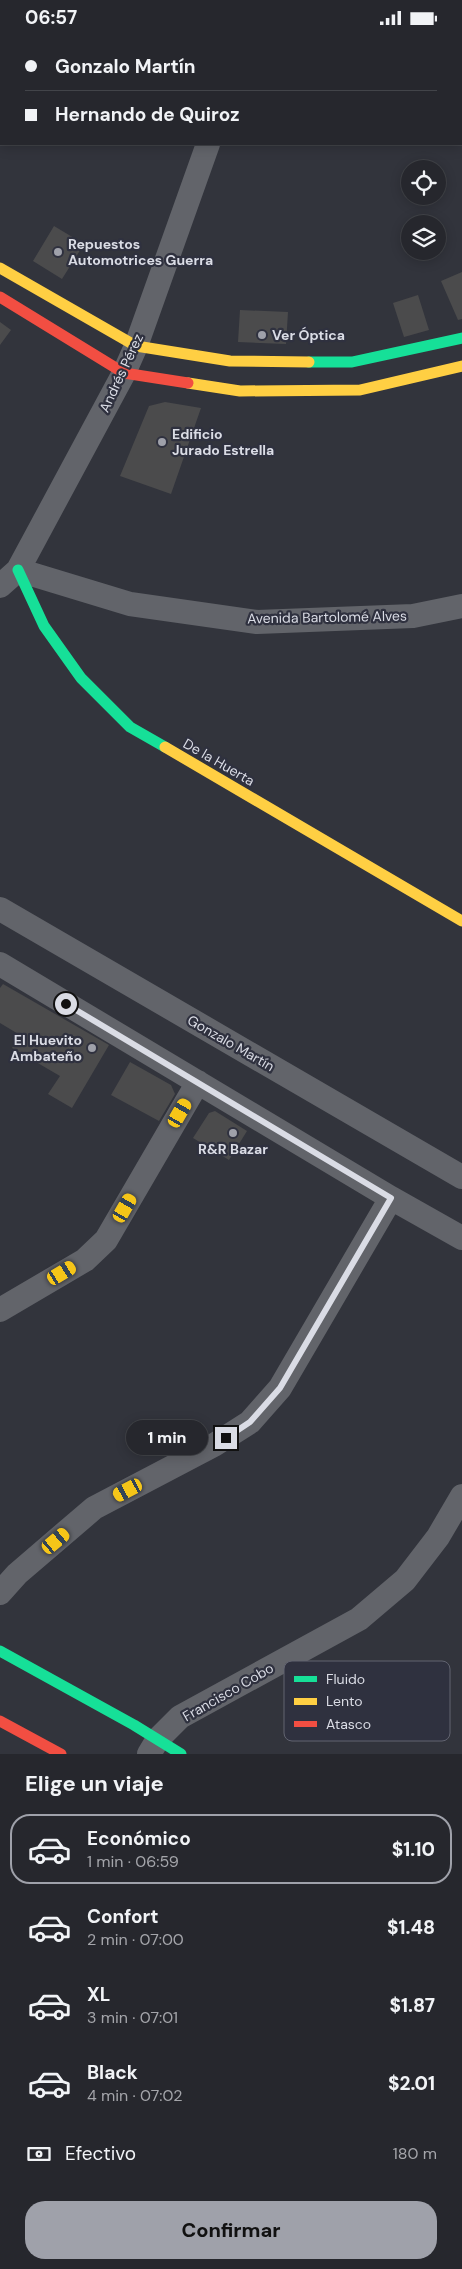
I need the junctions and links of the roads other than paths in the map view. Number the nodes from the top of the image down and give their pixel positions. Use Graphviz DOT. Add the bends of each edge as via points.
graph roads {
  1 [pos="208,145"];
  2 [pos="0,267"];
  3 [pos="0,297"];
  4 [pos="462,338"];
  5 [pos="136,346"];
  6 [pos="462,366"];
  7 [pos="124,373"];
  8 [pos="18,570"];
  9 [pos="0,586"];
  10 [pos="462,606"];
  11 [pos="0,909"];
  12 [pos="462,921"];
  13 [pos="0,965"];
  14 [pos="198,1082"];
  15 [pos="462,1177"];
  16 [pos="391,1198"];
  17 [pos="462,1238"];
  18 [pos="0,1310"];
  19 [pos="462,1496"];
  20 [pos="0,1593"];
  21 [pos="0,1651"];
  22 [pos="0,1721"];
  23 [pos="154,1747"];
  24 [pos="61,1754"];
  25 [pos="181,1754"];
  1 -- 5 [label="street, Andrés Pérez"];
  2 -- 5 [label="street"];
  3 -- 7 [label="street"];
  4 -- 5 [label="street" via="352,362 230,361"];
  5 -- 7 [label="street, Andrés Pérez"];
  6 -- 7 [label="street" via="360,390 240,391"];
  7 -- 8 [label="street, Andrés Pérez"];
  8 -- 9 [label="street, Andrés Pérez"];
  8 -- 10 [label="street, Avenida Bartolomé Alves" via="130,604 257,622 413,616"];
  8 -- 12 [label="street, De la Huerta" via="44,627 81,678 130,727"];
  11 -- 15 [label="street, Gonzalo Martín"];
  13 -- 14 [label="street"];
  14 -- 16 [label="street"];
  14 -- 18 [label="street" via="106,1240 85,1260"];
  16 -- 17 [label="street"];
  16 -- 20 [label="street" via="280,1388 250,1422 214,1445 94,1508 17,1574"];
  19 -- 23 [label="street, Francisco Cobo" via="438,1537 405,1580 359,1619 180,1717"];
  21 -- 23 [label="street"];
  22 -- 24 [label="street"];
  23 -- 25 [label="street"];
}
